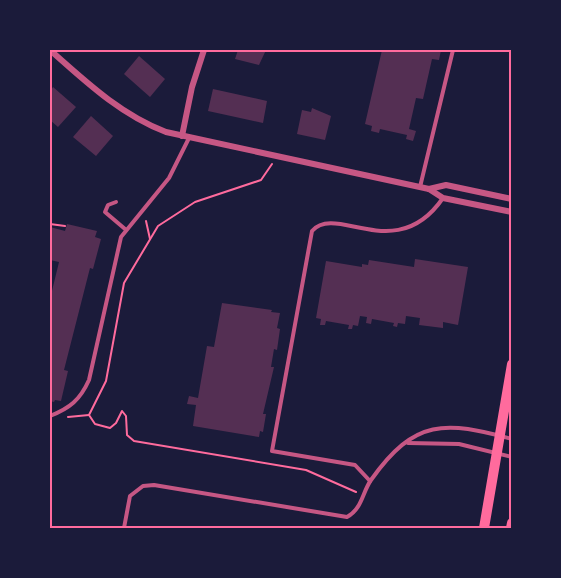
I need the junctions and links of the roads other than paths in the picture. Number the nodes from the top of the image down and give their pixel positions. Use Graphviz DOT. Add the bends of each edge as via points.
graph roads {
  1 [pos="204,50"];
  2 [pos="453,50"];
  3 [pos="50,51"];
  4 [pos="186,137"];
  5 [pos="420,187"];
  6 [pos="429,189"];
  7 [pos="443,198"];
  8 [pos="512,199"];
  9 [pos="116,202"];
  10 [pos="512,212"];
  11 [pos="125,229"];
  12 [pos="512,364"];
  13 [pos="51,416"];
  14 [pos="500,436"];
  15 [pos="512,439"];
  16 [pos="408,443"];
  17 [pos="497,453"];
  18 [pos="512,457"];
  19 [pos="370,481"];
  20 [pos="512,523"];
  21 [pos="124,528"];
  22 [pos="484,528"];
  23 [pos="511,528"];
  1 -- 4 [label="street" via="192,87"];
  2 -- 5 [label="lane"];
  3 -- 4 [label="street" via="130,116"];
  4 -- 5 [label="street"];
  4 -- 11 [label="lane" via="173,172"];
  5 -- 6 [label="street"];
  6 -- 7 [label="street"];
  6 -- 8 [label="street" via="446,185"];
  7 -- 10 [label="street"];
  7 -- 19 [label="lane" via="427,219 392,231 334,223 317,225 312,231 272,451 355,465"];
  9 -- 11 [label="lane" via="108,205 105,212"];
  11 -- 13 [label="lane" via="117,246 89,380 76,401"];
  12 -- 14 [label="main road"];
  14 -- 15 [label="lane"];
  14 -- 16 [label="lane" via="444,426 424,430"];
  14 -- 17 [label="main road"];
  16 -- 17 [label="lane" via="459,444"];
  16 -- 19 [label="lane"];
  17 -- 18 [label="lane"];
  17 -- 22 [label="main road"];
  19 -- 21 [label="lane" via="355,513 347,517 143,486 130,496"];
  20 -- 23 [label="main road"];
}
